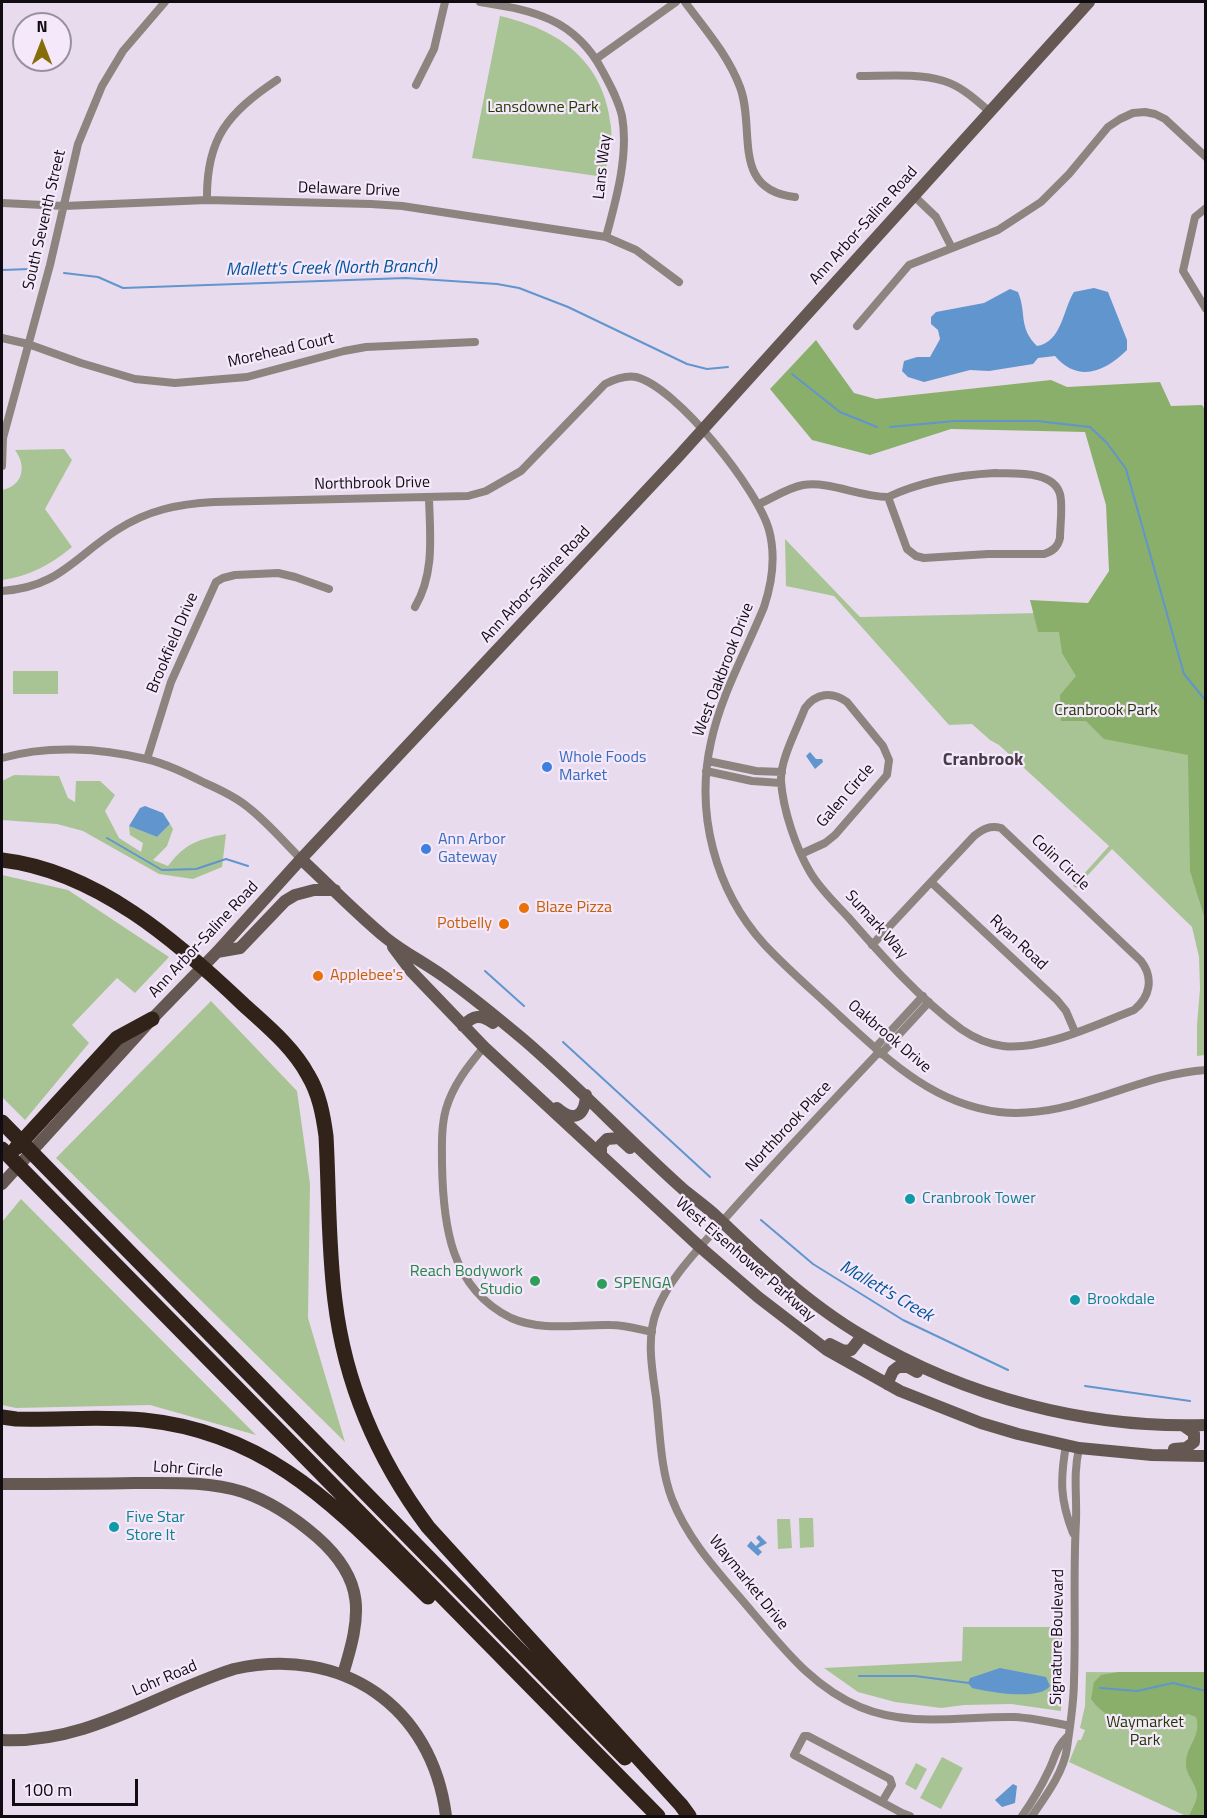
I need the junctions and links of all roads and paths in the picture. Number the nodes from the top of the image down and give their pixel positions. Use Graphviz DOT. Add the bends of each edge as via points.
graph roads {
  1 [pos="165,2"];
  2 [pos="445,2"];
  3 [pos="480,2"];
  4 [pos="676,2"];
  5 [pos="685,2"];
  6 [pos="1089,2"];
  7 [pos="596,59"];
  8 [pos="860,76"];
  9 [pos="277,80"];
  10 [pos="416,85"];
  11 [pos="990,112"];
  12 [pos="1206,157"];
  13 [pos="914,196"];
  14 [pos="795,197"];
  15 [pos="207,200"];
  16 [pos="2,203"];
  17 [pos="64,206"];
  18 [pos="1206,208"];
  19 [pos="606,237"];
  20 [pos="952,248"];
  21 [pos="679,282"];
  22 [pos="1206,309"];
  23 [pos="857,326"];
  24 [pos="2,338"];
  25 [pos="475,342"];
  26 [pos="28,344"];
  27 [pos="702,430"];
  28 [pos="2,466"];
  29 [pos="888,497"];
  30 [pos="429,498"];
  31 [pos="759,504"];
  32 [pos="329,589"];
  33 [pos="2,591"];
  34 [pos="415,607"];
  35 [pos="2,758"];
  36 [pos="147,759"];
  37 [pos="708,761"];
  38 [pos="706,771"];
  39 [pos="782,772"];
  40 [pos="781,783"];
  41 [pos="801,854"];
  42 [pos="301,859"];
  43 [pos="2,860"];
  44 [pos="931,882"];
  45 [pos="335,890"];
  46 [pos="387,939"];
  47 [pos="872,945"];
  48 [pos="217,952"];
  49 [pos="779,959"];
  50 [pos="203,966"];
  51 [pos="926,999"];
  52 [pos="152,1019"];
  53 [pos="463,1026"];
  54 [pos="1075,1032"];
  55 [pos="484,1047"];
  56 [pos="878,1051"];
  57 [pos="501,1063"];
  58 [pos="1206,1070"];
  59 [pos="564,1078"];
  60 [pos="586,1095"];
  61 [pos="2,1122"];
  62 [pos="49,1123"];
  63 [pos="2,1149"];
  64 [pos="601,1155"];
  65 [pos="2,1163"];
  66 [pos="2,1184"];
  67 [pos="685,1190"];
  68 [pos="722,1222"];
  69 [pos="700,1247"];
  70 [pos="758,1298"];
  71 [pos="652,1332"];
  72 [pos="862,1336"];
  73 [pos="887,1384"];
  74 [pos="995,1396"];
  75 [pos="2,1417"];
  76 [pos="1206,1425"];
  77 [pos="1184,1426"];
  78 [pos="1066,1446"];
  79 [pos="1085,1449"];
  80 [pos="1206,1456"];
  81 [pos="2,1484"];
  82 [pos="1074,1537"];
  83 [pos="499,1656"];
  84 [pos="343,1674"];
  85 [pos="1070,1726"];
  86 [pos="1067,1737"];
  87 [pos="2,1740"];
  88 [pos="882,1802"];
  89 [pos="446,1816"];
  90 [pos="658,1816"];
  91 [pos="683,1816"];
  92 [pos="689,1816"];
  93 [pos="910,1816"];
  94 [pos="1022,1816"];
  95 [pos="1032,1816"];
  1 -- 17 [label="street, South Seventh Street" via="123,51 102,86 78,144"];
  2 -- 10 [label="street" via="434,49"];
  3 -- 7 [label="street, Lans Way" via="552,20 587,46"];
  4 -- 7 [label="street"];
  5 -- 14 [label="street" via="729,62 741,88 747,151 754,174 765,187 782,196"];
  6 -- 11 [label="main road, Ann Arbor-Saline Road"];
  7 -- 19 [label="street, Lans Way" via="616,96 622,117 623,150"];
  8 -- 11 [label="street" via="943,81 960,88"];
  9 -- 15 [label="street" via="240,107 221,130 211,159"];
  11 -- 13 [label="main road, Ann Arbor-Saline Road"];
  12 -- 20 [label="street" via="1166,119 1145,112 1133,113 1108,128 1060,184 1035,206 998,230"];
  13 -- 20 [label="street" via="936,217"];
  13 -- 27 [label="main road, Ann Arbor-Saline Road"];
  15 -- 17 [label="street, Delaware Drive"];
  15 -- 19 [label="street, Delaware Drive" via="402,206"];
  16 -- 17 [label="street, Delaware Drive"];
  17 -- 26 [label="street, South Seventh Street"];
  18 -- 22 [label="street" via="1195,217 1184,271"];
  19 -- 21 [label="street, Delaware Drive" via="636,250"];
  20 -- 23 [label="street" via="909,266"];
  24 -- 26 [label="street, Morehead Court"];
  25 -- 26 [label="street, Morehead Court" via="366,347 247,377 175,383 135,379"];
  26 -- 28 [label="street, South Seventh Street" via="3,438"];
  27 -- 30 [label="street, Northbrook Drive" via="652,383 634,376 619,377 593,395 521,471 486,491"];
  27 -- 31 [label="street, West Oakbrook Drive"];
  27 -- 42 [label="main road, Ann Arbor-Saline Road"];
  29 -- 29 [label="street" via="948,478 995,473 1030,475 1047,480 1060,494 1060,538 1058,545 1044,554 924,558 907,549"];
  29 -- 31 [label="street" via="810,485 785,491"];
  30 -- 33 [label="street, Northbrook Drive" via="214,502 159,509 119,529 51,579 29,588"];
  30 -- 34 [label="street" via="430,557 427,580"];
  31 -- 37 [label="street, West Oakbrook Drive" via="772,549 770,589 718,718"];
  32 -- 36 [label="street, Brookfield Drive" via="278,573 236,575 216,582 173,677"];
  35 -- 36 [label="street" via="30,751 62,750"];
  36 -- 42 [label="street" via="228,793 248,807"];
  37 -- 38 [label="street, West Oakbrook Drive"];
  37 -- 39 [label="street"];
  38 -- 40 [label="street"];
  38 -- 49 [label="street, West Oakbrook Drive" via="708,824 722,875 746,920"];
  39 -- 40 [label="street, Galen Circle"];
  39 -- 41 [label="street, Galen Circle" via="805,708 825,694 847,702 883,746 889,760 884,780 834,835"];
  40 -- 41 [label="street, Sumark Way"];
  41 -- 47 [label="street, Sumark Way" via="814,879"];
  42 -- 45 [label="main road, West Eisenhower Parkway"];
  42 -- 48 [label="main road, Ann Arbor-Saline Road"];
  43 -- 50 [label="highway" via="59,873 102,893"];
  44 -- 47 [label="street, Colin Circle"];
  44 -- 54 [label="street, Ryan Road" via="1057,1000"];
  44 -- 54 [label="street, Colin Circle" via="975,836 989,827 1001,828 1141,961 1149,982 1142,1003 1134,1010"];
  45 -- 46 [label="main road, West Eisenhower Parkway"];
  45 -- 48 [label="main road" via="295,895 240,948"];
  46 -- 53 [label="main road, West Eisenhower Parkway"];
  46 -- 59 [label="main road, West Eisenhower Parkway" via="449,980"];
  47 -- 51 [label="street, Sumark Way"];
  48 -- 50 [label="main road, Ann Arbor-Saline Road"];
  49 -- 56 [label="street, Oakbrook Drive"];
  50 -- 52 [label="main road, Ann Arbor-Saline Road"];
  50 -- 92 [label="highway" via="286,1045 309,1075 317,1093 326,1136 332,1267 343,1347 368,1425 395,1479 428,1527"];
  51 -- 54 [label="street, Sumark Way" via="968,1033 1002,1046 1029,1046"];
  51 -- 56 [label="street, Northbrook Place"];
  52 -- 62 [label="highway" via="117,1038"];
  53 -- 55 [label="main road, West Eisenhower Parkway"];
  53 -- 59 [label="main road" via="472,1018 485,1017 553,1075"];
  55 -- 57 [label="main road, West Eisenhower Parkway"];
  55 -- 71 [label="street" via="455,1086 442,1128 445,1222 454,1256 464,1274 492,1305 519,1321 561,1327 624,1326"];
  56 -- 58 [label="street, Oakbrook Drive" via="939,1095 984,1109 1015,1113 1058,1109 1154,1078"];
  56 -- 68 [label="street, Northbrook Place"];
  57 -- 60 [label="main road" via="511,1065 568,1115 582,1113"];
  57 -- 64 [label="main road, West Eisenhower Parkway"];
  59 -- 60 [label="main road, West Eisenhower Parkway"];
  60 -- 67 [label="main road, West Eisenhower Parkway"];
  61 -- 91 [label="highway"];
  62 -- 65 [label="highway"];
  62 -- 66 [label="main road"];
  63 -- 83 [label="highway"];
  64 -- 67 [label="main road" via="603,1141 619,1138 669,1183"];
  64 -- 69 [label="main road, West Eisenhower Parkway"];
  67 -- 68 [label="main road, West Eisenhower Parkway"];
  68 -- 69 [label="street, Northbrook Place"];
  68 -- 72 [label="main road, West Eisenhower Parkway" via="774,1271"];
  69 -- 70 [label="main road, West Eisenhower Parkway"];
  69 -- 71 [label="street, Waymarket Drive" via="664,1296"];
  70 -- 72 [label="main road" via="773,1303 844,1351 851,1350"];
  70 -- 73 [label="main road, West Eisenhower Parkway" via="827,1350"];
  71 -- 85 [label="street, Waymarket Drive" via="651,1363 666,1476 678,1512 691,1537 724,1581 799,1666 842,1698 884,1715 919,1720 1016,1717"];
  72 -- 74 [label="main road, West Eisenhower Parkway" via="910,1361"];
  73 -- 74 [label="main road" via="896,1368 903,1367 970,1394"];
  73 -- 78 [label="main road, West Eisenhower Parkway" via="981,1423"];
  74 -- 77 [label="main road, West Eisenhower Parkway" via="1107,1420"];
  75 -- 83 [label="highway" via="142,1420 189,1427 241,1445 317,1492 453,1622"];
  76 -- 77 [label="main road, West Eisenhower Parkway"];
  77 -- 79 [label="main road" via="1195,1437 1186,1448 1107,1444"];
  78 -- 79 [label="main road, West Eisenhower Parkway"];
  78 -- 82 [label="street, Signature Boulevard" via="1061,1485"];
  79 -- 80 [label="main road, West Eisenhower Parkway"];
  79 -- 82 [label="street, Signature Boulevard" via="1074,1475"];
  81 -- 84 [label="main road, Lohr Circle" via="202,1484 265,1500 301,1523 346,1570 357,1609 354,1638"];
  82 -- 85 [label="street, Signature Boulevard" via="1074,1680"];
  83 -- 90 [label="highway"];
  84 -- 87 [label="main road, Lohr Road" via="298,1664 257,1664 219,1674 80,1731 23,1741"];
  84 -- 89 [label="main road, Lohr Road" via="374,1690 417,1735 434,1769"];
  85 -- 86 [label="street, Signature Boulevard"];
  86 -- 94 [label="street, Signature Boulevard" via="1058,1745 1050,1768"];
  86 -- 95 [label="street, Signature Boulevard" via="1060,1768"];
  88 -- 88 [label="street" via="794,1755 804,1736 890,1779 892,1785"];
  88 -- 93 [label="street"];
}
